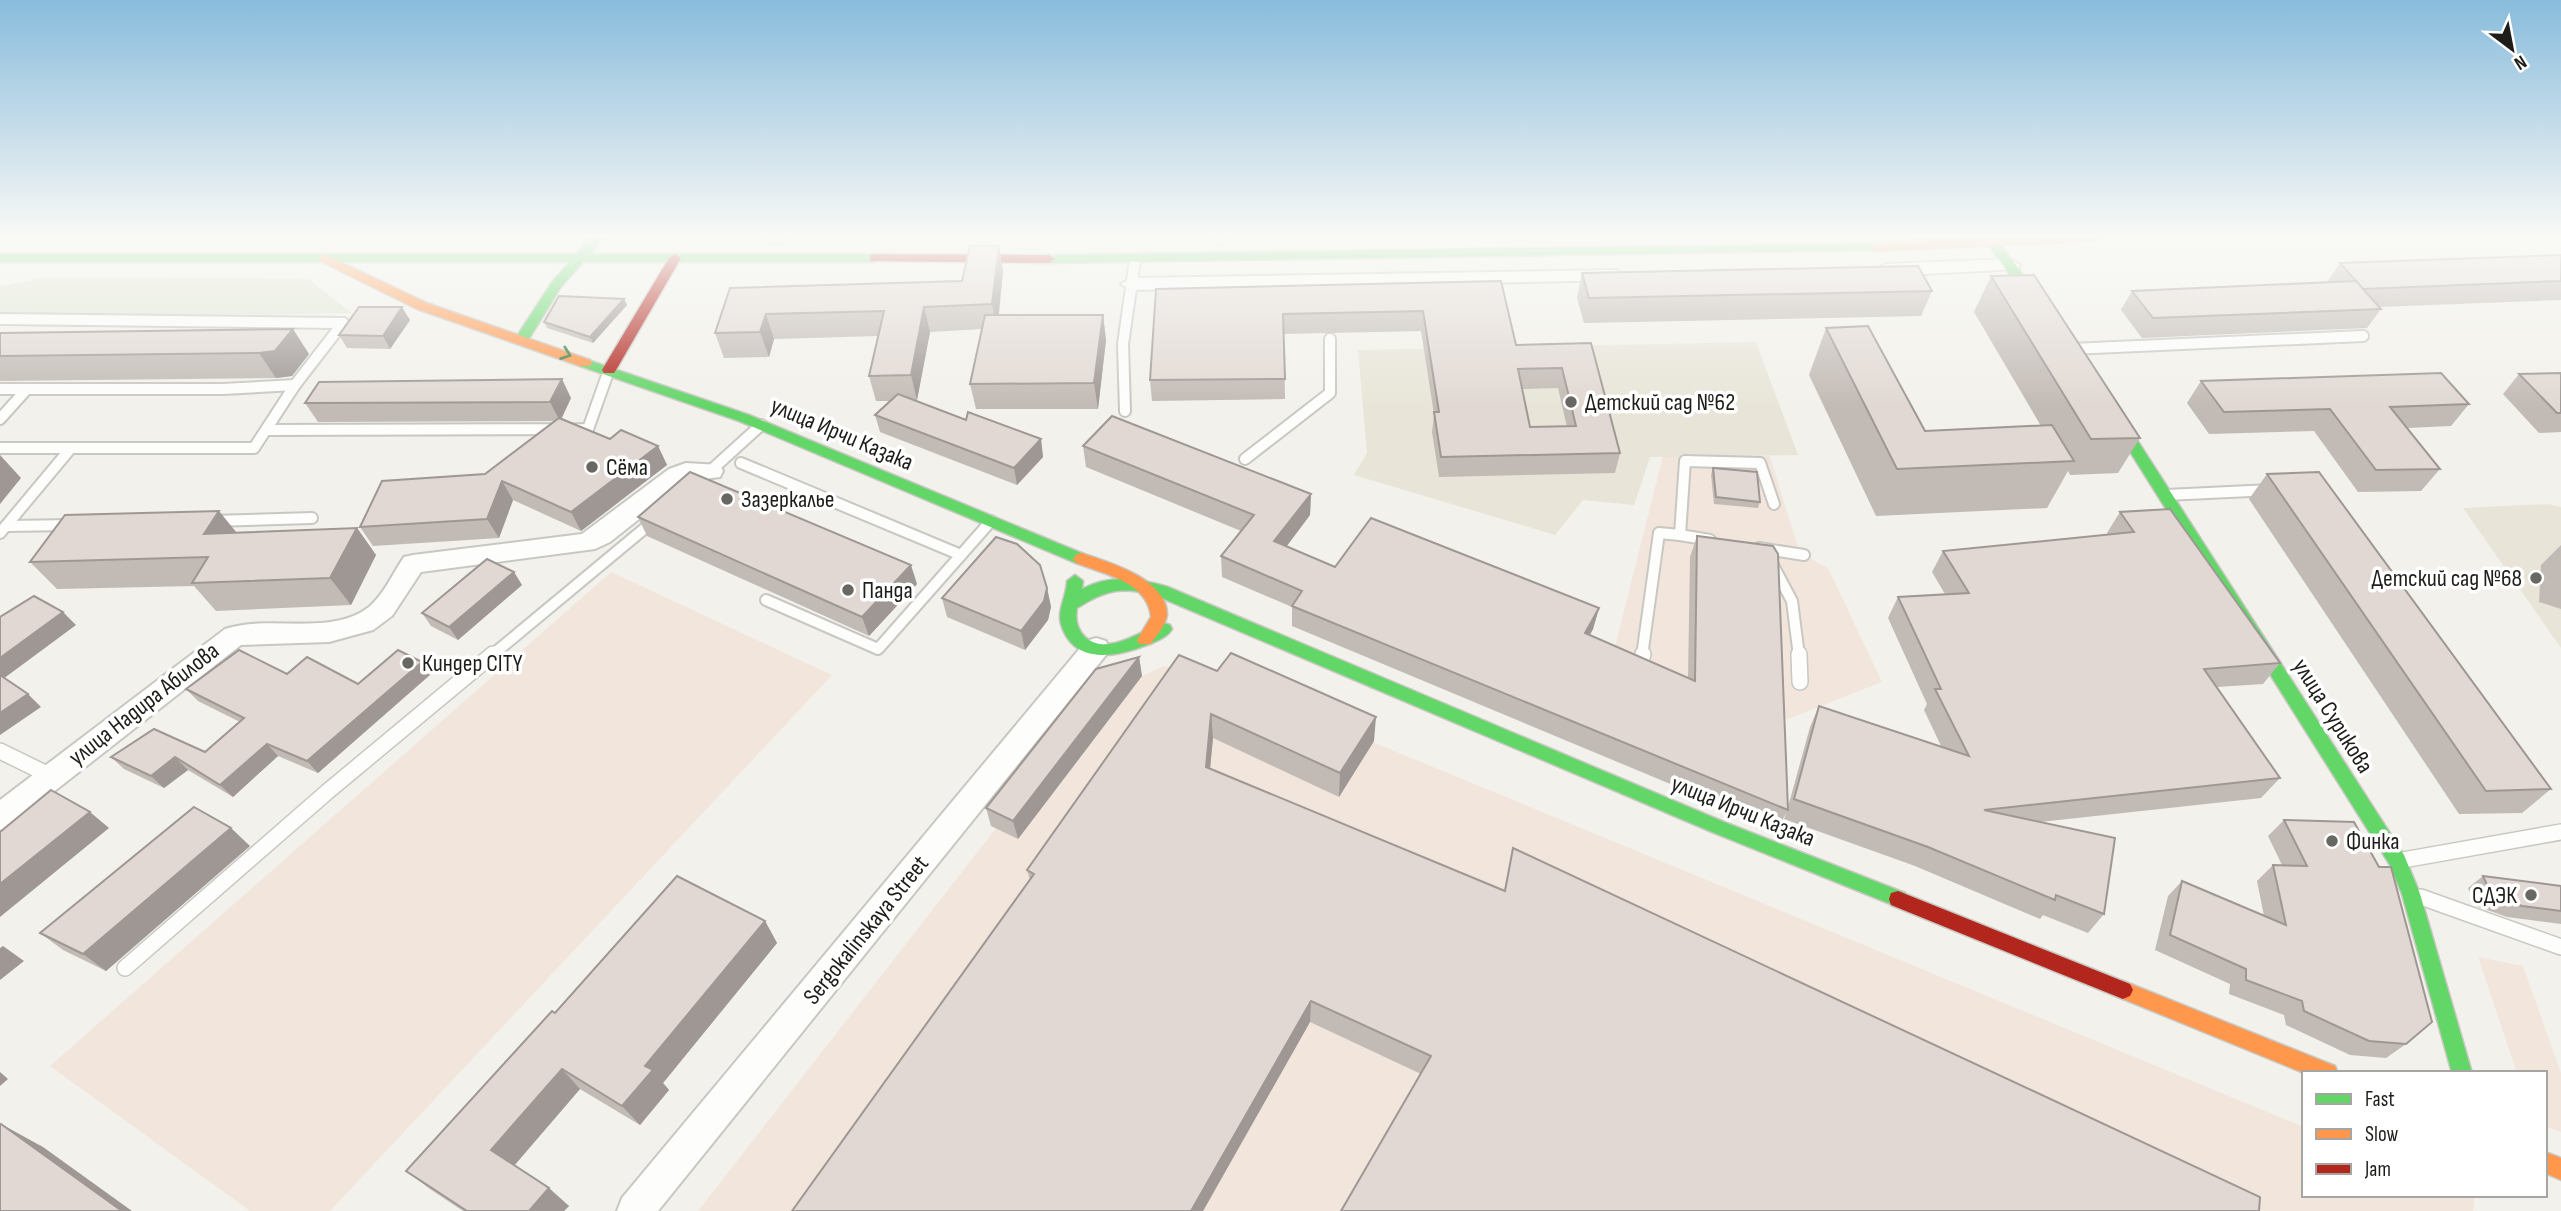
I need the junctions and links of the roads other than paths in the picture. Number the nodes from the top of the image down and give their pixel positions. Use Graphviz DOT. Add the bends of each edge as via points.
graph roads {
  1 [pos="397,294"];
  2 [pos="550,294"];
  3 [pos="654,294"];
  4 [pos="1131,294"];
  5 [pos="2031,294"];
  6 [pos="0,319"];
  7 [pos="2363,336"];
  8 [pos="522,339"];
  9 [pos="1330,339"];
  10 [pos="2067,344"];
  11 [pos="609,370"];
  12 [pos="295,385"];
  13 [pos="0,389"];
  14 [pos="27,389"];
  15 [pos="2100,394"];
  16 [pos="1125,411"];
  17 [pos="0,419"];
  18 [pos="761,425"];
  19 [pos="267,430"];
  20 [pos="0,448"];
  21 [pos="71,448"];
  22 [pos="1244,458"];
  23 [pos="741,463"];
  24 [pos="710,471"];
  25 [pos="690,489"];
  26 [pos="2285,489"];
  27 [pos="2165,495"];
  28 [pos="1774,503"];
  29 [pos="670,507"];
  30 [pos="312,519"];
  31 [pos="201,521"];
  32 [pos="992,521"];
  33 [pos="90,524"];
  34 [pos="3,530"];
  35 [pos="1680,536"];
  36 [pos="1721,542"];
  37 [pos="1055,548"];
  38 [pos="961,555"];
  39 [pos="1804,555"];
  40 [pos="1142,585"];
  41 [pos="766,600"];
  42 [pos="1073,603"];
  43 [pos="1216,613"];
  44 [pos="1145,640"];
  45 [pos="1096,648"];
  46 [pos="1642,658"];
  47 [pos="1800,682"];
  48 [pos="0,751"];
  49 [pos="51,776"];
  50 [pos="0,817"];
  51 [pos="2561,832"];
  52 [pos="2398,861"];
  53 [pos="2411,894"];
  54 [pos="2561,947"];
  55 [pos="125,968"];
  56 [pos="2323,1071"];
  57 [pos="2461,1071"];
  58 [pos="635,1211"];
  1 -- 8 [label="main road, улица Ирчи Казака"];
  2 -- 8 [label="main road"];
  3 -- 11 [label="main road"];
  4 -- 16 [label="lane" via="1123,344"];
  5 -- 10 [label="main road"];
  6 -- 12 [label="lane" via="343,323"];
  7 -- 10 [label="lane"];
  8 -- 11 [label="main road, улица Ирчи Казака, one-way"];
  9 -- 22 [label="lane" via="1330,393"];
  11 -- 18 [label="main road, улица Ирчи Казака"];
  11 -- 19 [label="lane" via="588,429"];
  12 -- 14 [label="lane"];
  12 -- 19 [label="lane"];
  13 -- 14 [label="lane"];
  14 -- 17 [label="lane"];
  15 -- 27 [label="main road, улица Сурикова"];
  18 -- 24 [label="lane"];
  18 -- 32 [label="main road, улица Ирчи Казака"];
  19 -- 21 [label="lane" via="254,448"];
  20 -- 21 [label="lane"];
  21 -- 34 [label="lane"];
  23 -- 38 [label="lane"];
  24 -- 25 [label="lane"];
  24 -- 49 [label="street, улица Надира Абилова" via="678,475 586,543 413,564 381,612 366,623 348,629 234,636"];
  26 -- 27 [label="lane"];
  27 -- 52 [label="main road, улица Сурикова"];
  28 -- 35 [label="lane" via="1760,463 1685,461"];
  29 -- 55 [label="lane" via="327,792"];
  30 -- 31 [label="lane"];
  32 -- 37 [label="main road, улица Ирчи Казака"];
  32 -- 38 [label="lane"];
  33 -- 34 [label="lane"];
  35 -- 36 [label="lane"];
  35 -- 46 [label="lane" via="1659,533"];
  37 -- 40 [label="main road, улица Ирчи Казака"];
  37 -- 42 [label="main road" via="1075,579"];
  38 -- 41 [label="lane" via="878,649"];
  39 -- 47 [label="lane" via="1754,547 1779,569 1799,617"];
  40 -- 42 [label="main road" via="1118,580 1100,583"];
  40 -- 43 [label="main road, улица Ирчи Казака"];
  40 -- 44 [label="main road" via="1159,601 1161,611 1154,631"];
  42 -- 45 [label="main road" via="1069,614 1074,635"];
  43 -- 44 [label="main road" via="1179,622"];
  43 -- 56 [label="main road, улица Ирчи Казака" via="1717,827"];
  44 -- 45 [label="main road" via="1113,650"];
  45 -- 58 [label="street, Sergokalinskaya Street"];
  48 -- 49 [label="lane"];
  49 -- 50 [label="street, улица Надира Абилова"];
  51 -- 52 [label="lane"];
  52 -- 53 [label="main road, улица Сурикова"];
  53 -- 54 [label="lane"];
  53 -- 57 [label="main road, улица Сурикова"];
}
